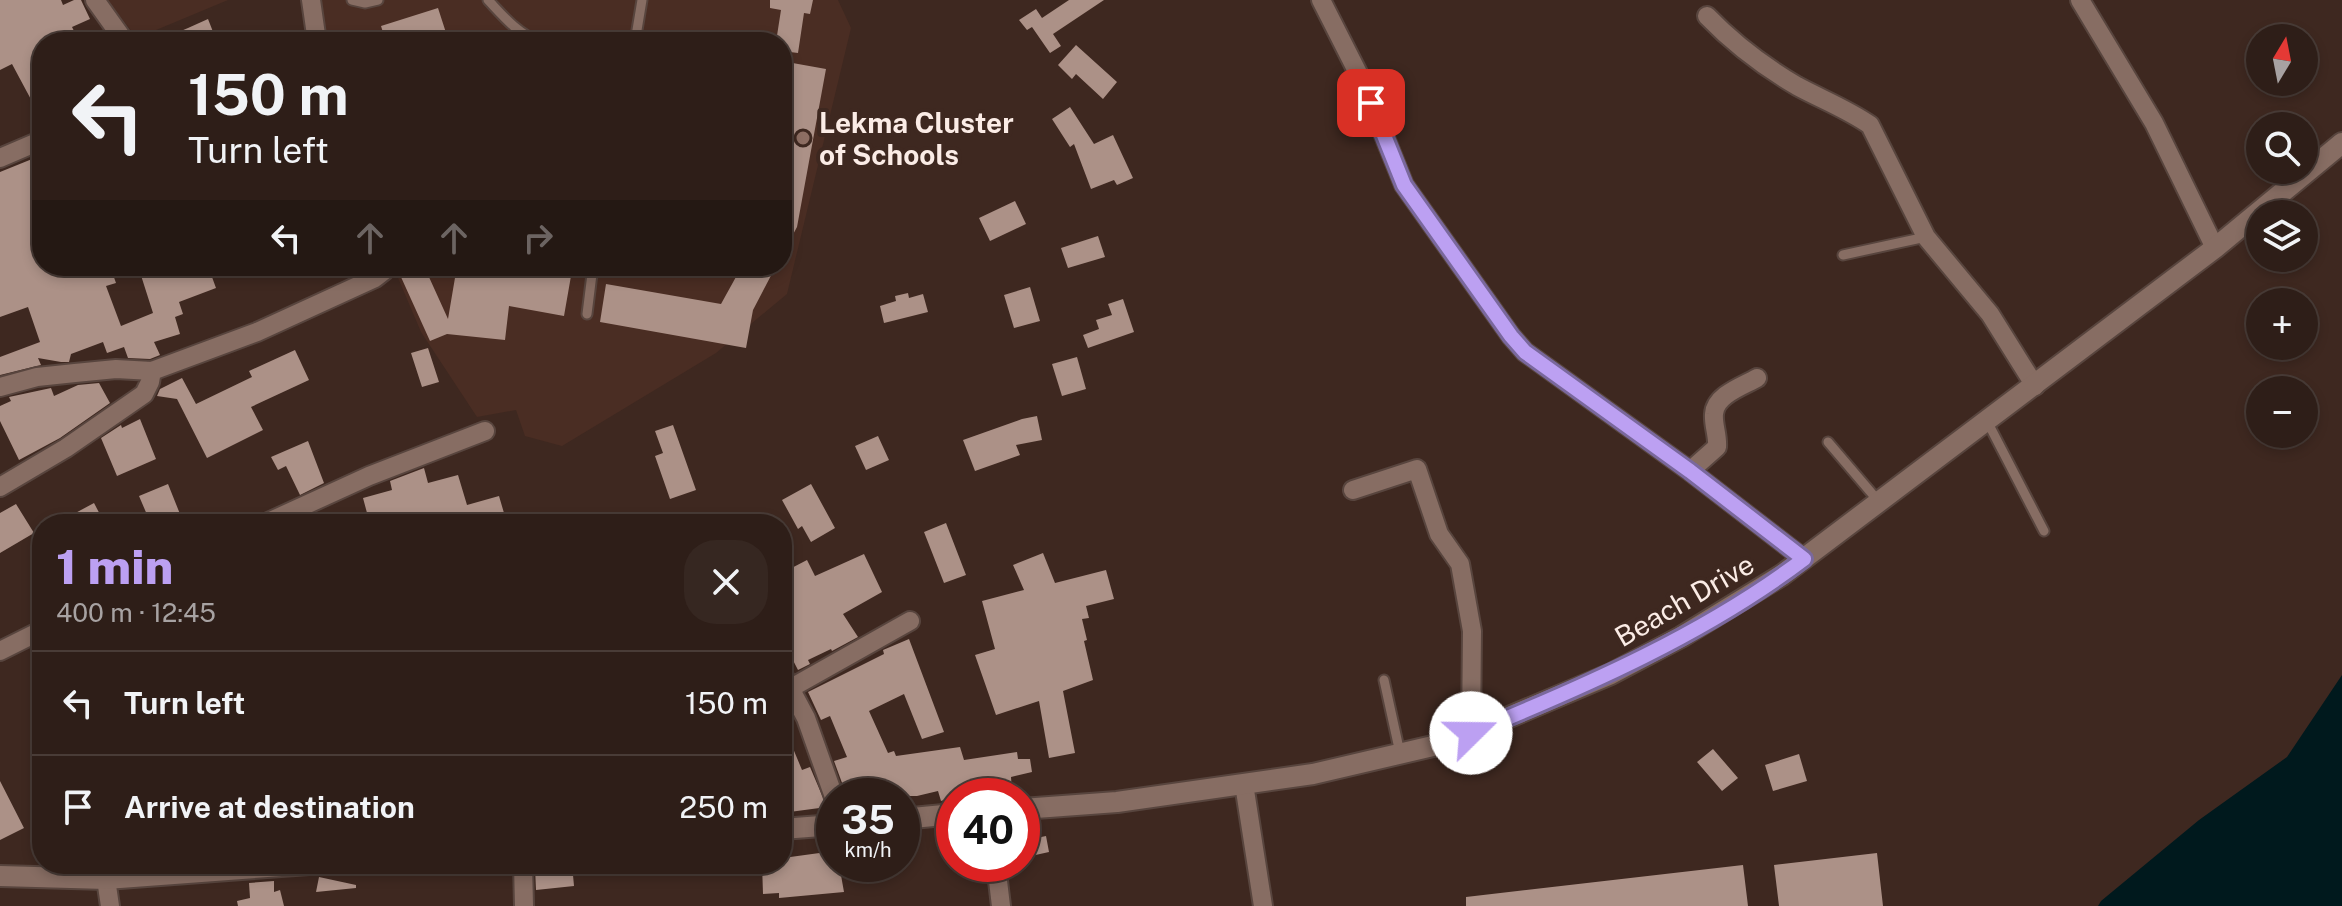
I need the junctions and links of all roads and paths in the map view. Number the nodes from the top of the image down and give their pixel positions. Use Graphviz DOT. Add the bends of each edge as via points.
graph roads {
  1 [pos="95,0"];
  2 [pos="311,0"];
  3 [pos="352,0"];
  4 [pos="378,0"];
  5 [pos="488,0"];
  6 [pos="642,0"];
  7 [pos="2080,0"];
  8 [pos="1325,1"];
  9 [pos="1707,16"];
  10 [pos="118,32"];
  11 [pos="316,32"];
  12 [pos="521,32"];
  13 [pos="637,32"];
  14 [pos="2342,143"];
  15 [pos="32,144"];
  16 [pos="0,158"];
  17 [pos="1926,237"];
  18 [pos="2215,248"];
  19 [pos="1843,255"];
  20 [pos="378,276"];
  21 [pos="592,276"];
  22 [pos="587,314"];
  23 [pos="152,371"];
  24 [pos="1757,378"];
  25 [pos="2035,386"];
  26 [pos="0,387"];
  27 [pos="1987,421"];
  28 [pos="485,431"];
  29 [pos="1828,442"];
  30 [pos="1690,471"];
  31 [pos="0,487"];
  32 [pos="1353,490"];
  33 [pos="1880,503"];
  34 [pos="286,514"];
  35 [pos="2044,531"];
  36 [pos="1804,559"];
  37 [pos="910,621"];
  38 [pos="32,634"];
  39 [pos="1,646"];
  40 [pos="792,677"];
  41 [pos="1384,680"];
  42 [pos="792,691"];
  43 [pos="1471,733"];
  44 [pos="1400,753"];
  45 [pos="827,778"];
  46 [pos="1244,784"];
  47 [pos="1040,808"];
  48 [pos="816,826"];
  49 [pos="792,828"];
  50 [pos="174,874"];
  51 [pos="523,874"];
  52 [pos="0,876"];
  53 [pos="106,879"];
  54 [pos="998,882"];
  55 [pos="110,906"];
  56 [pos="524,906"];
  57 [pos="1001,906"];
  58 [pos="1263,906"];
  1 -- 10 [label="street"];
  2 -- 11 [label="street"];
  3 -- 4 [label="lane"];
  5 -- 12 [label="lane"];
  6 -- 13 [label="lane"];
  7 -- 18 [label="street" via="2154,123"];
  8 -- 30 [label="street" via="1404,185 1511,336 1525,352"];
  9 -- 17 [label="street" via="1751,57 1870,125"];
  14 -- 18 [label="street, Beach Drive"];
  15 -- 16 [label="street"];
  17 -- 19 [label="lane"];
  17 -- 25 [label="street" via="1990,314"];
  18 -- 25 [label="street, Beach Drive"];
  20 -- 23 [label="street" via="270,326"];
  21 -- 22 [label="lane"];
  23 -- 26 [label="street" via="75,373"];
  23 -- 31 [label="street" via="144,394"];
  24 -- 30 [label="street" via="1720,399 1713,416 1717,447"];
  25 -- 27 [label="street, Beach Drive"];
  27 -- 33 [label="street, Beach Drive"];
  27 -- 35 [label="lane"];
  28 -- 34 [label="street"];
  29 -- 33 [label="lane"];
  30 -- 36 [label="street"];
  32 -- 43 [label="street" via="1417,469 1439,534 1460,564 1472,631"];
  33 -- 36 [label="street, Beach Drive"];
  36 -- 43 [label="street, Beach Drive" via="1611,674"];
  37 -- 40 [label="street"];
  38 -- 39 [label="street"];
  41 -- 44 [label="lane"];
  42 -- 45 [label="street"];
  43 -- 44 [label="street, Beach Drive"];
  44 -- 46 [label="street, Beach Drive"];
  46 -- 47 [label="street, Beach Drive"];
  46 -- 58 [label="street"];
  48 -- 49 [label="street"];
  50 -- 53 [label="street"];
  51 -- 56 [label="street"];
  52 -- 53 [label="street"];
  53 -- 55 [label="street"];
  54 -- 57 [label="street"];
}
